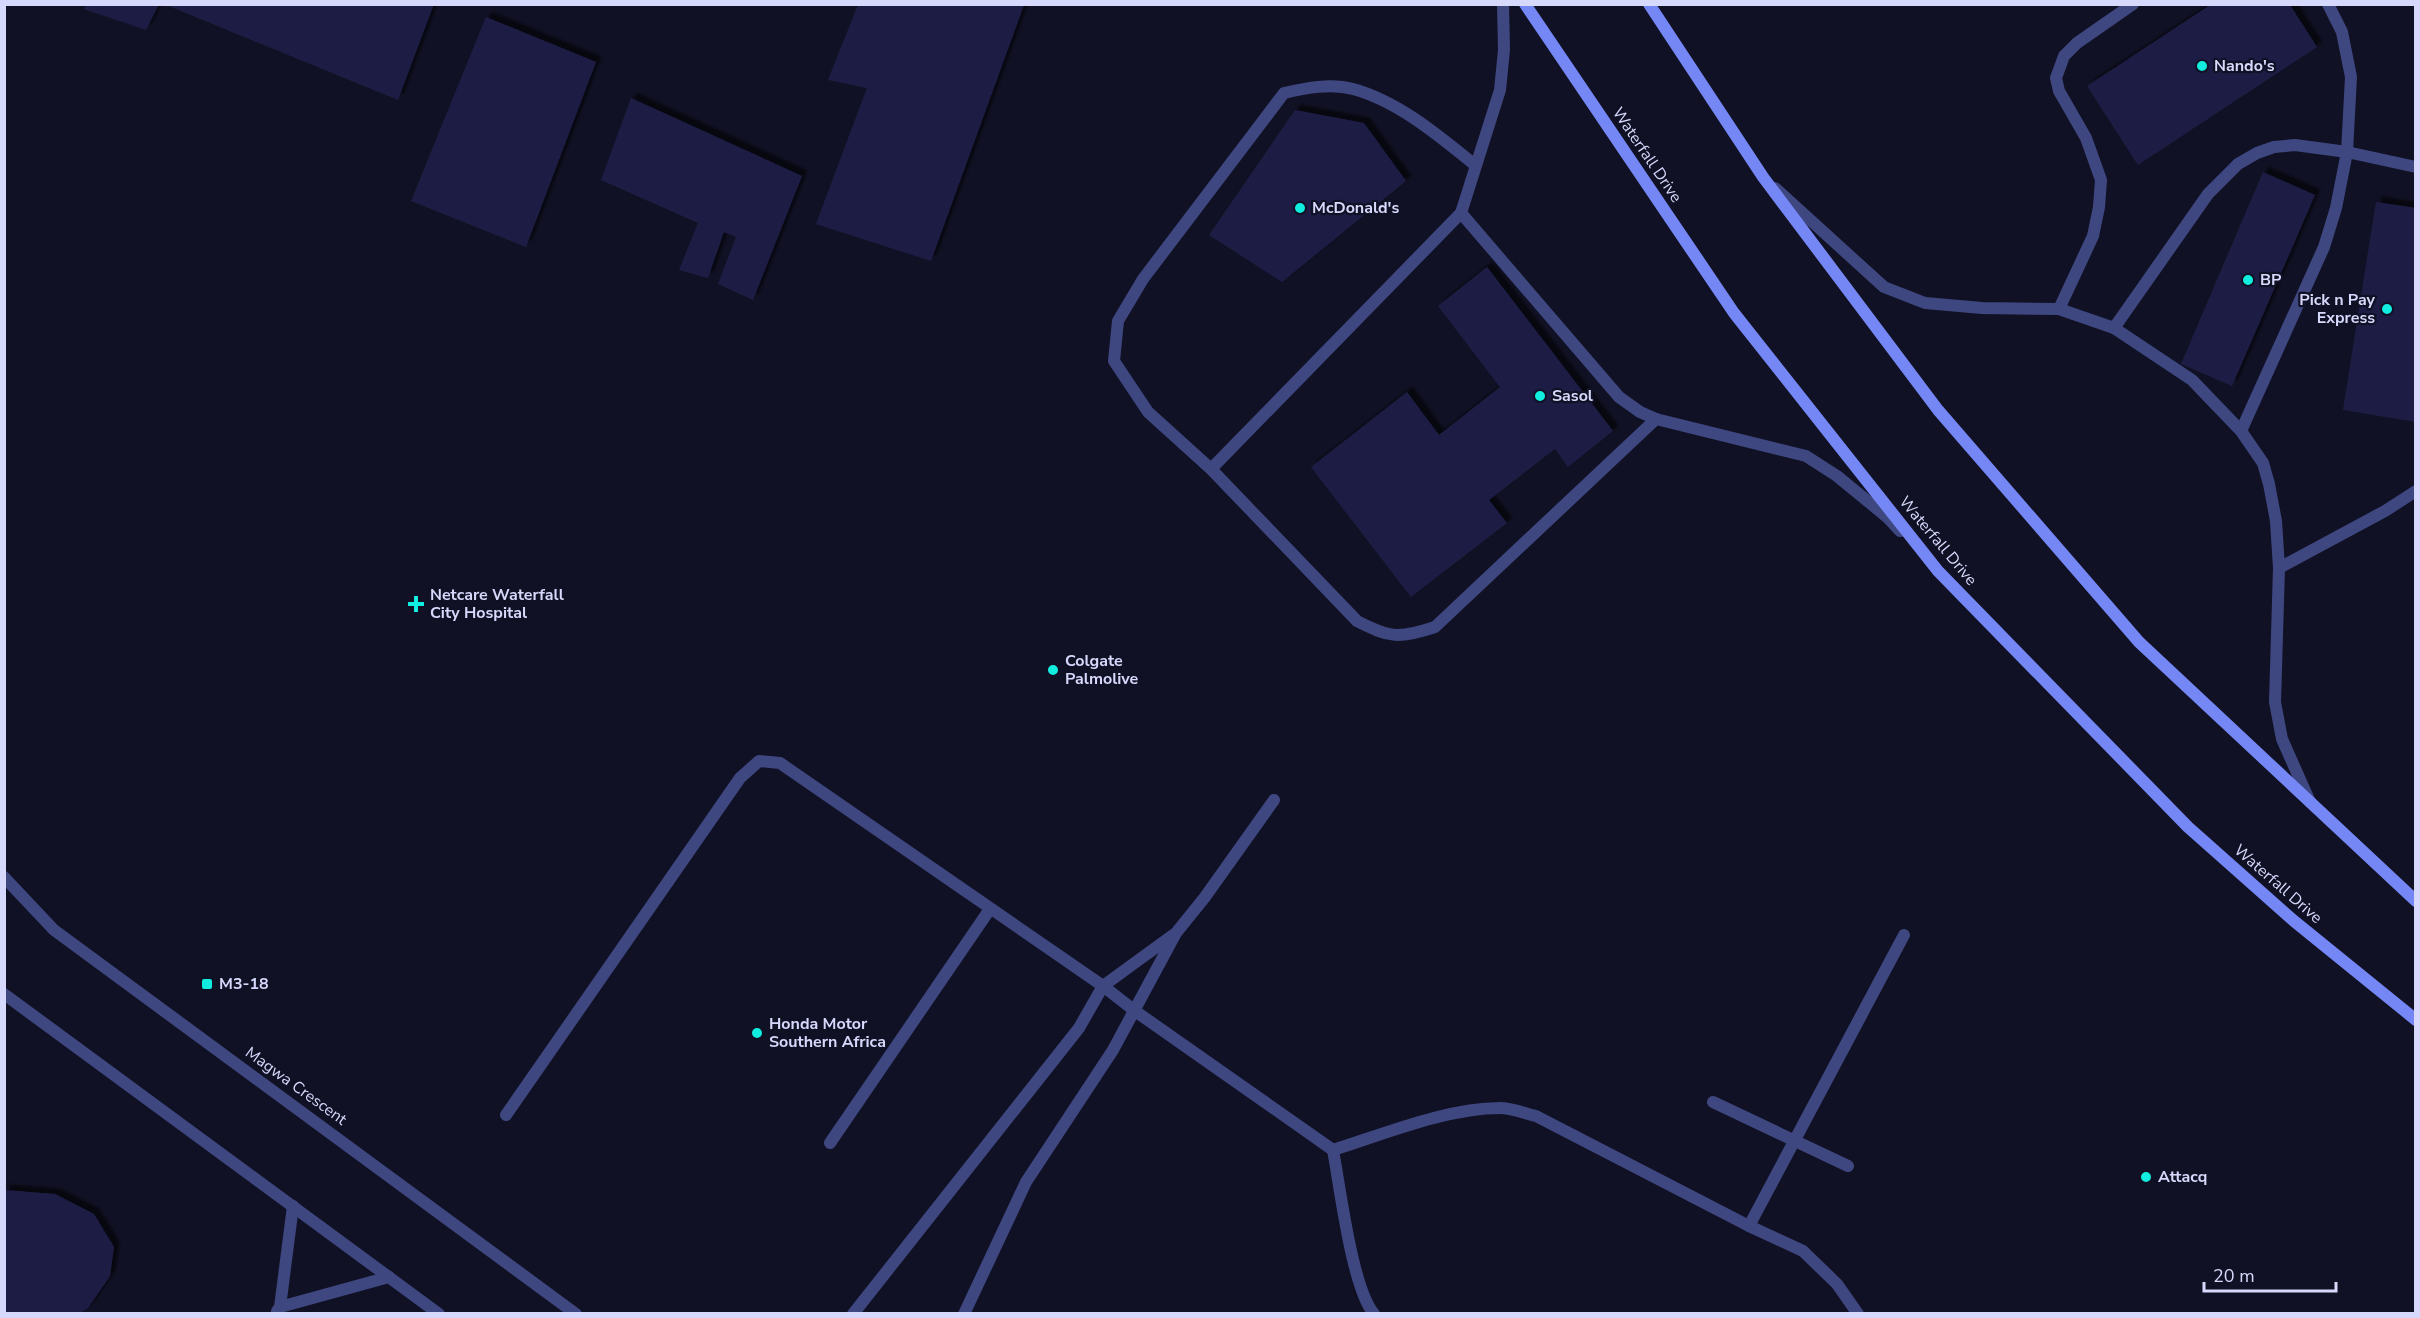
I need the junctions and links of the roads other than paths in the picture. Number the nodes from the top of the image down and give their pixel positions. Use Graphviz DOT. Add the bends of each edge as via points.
graph roads {
  1 [pos="1503,4"];
  2 [pos="1525,4"];
  3 [pos="1649,4"];
  4 [pos="2133,4"];
  5 [pos="2328,4"];
  6 [pos="2347,152"];
  7 [pos="1475,165"];
  8 [pos="2415,167"];
  9 [pos="1763,177"];
  10 [pos="1461,213"];
  11 [pos="2059,309"];
  12 [pos="2114,328"];
  13 [pos="1656,419"];
  14 [pos="2241,431"];
  15 [pos="1211,469"];
  16 [pos="2415,491"];
  17 [pos="2279,568"];
  18 [pos="1938,571"];
  19 [pos="1274,800"];
  20 [pos="2310,802"];
  21 [pos="4,877"];
  22 [pos="2415,901"];
  23 [pos="990,909"];
  24 [pos="1176,933"];
  25 [pos="1904,935"];
  26 [pos="1102,986"];
  27 [pos="4,994"];
  28 [pos="1135,1011"];
  29 [pos="2415,1020"];
  30 [pos="1713,1102"];
  31 [pos="506,1115"];
  32 [pos="1794,1139"];
  33 [pos="830,1143"];
  34 [pos="1333,1150"];
  35 [pos="1848,1166"];
  36 [pos="293,1206"];
  37 [pos="1749,1226"];
  38 [pos="389,1277"];
  39 [pos="277,1310"];
  40 [pos="439,1314"];
  41 [pos="576,1314"];
  42 [pos="853,1314"];
  43 [pos="964,1314"];
  44 [pos="1374,1314"];
  45 [pos="1858,1314"];
  1 -- 7 [label="street" via="1500,90"];
  2 -- 18 [label="main road, Waterfall Drive" via="1734,313"];
  3 -- 9 [label="main road"];
  4 -- 11 [label="street" via="2077,43 2064,56 2055,78 2086,138 2101,180 2093,236"];
  5 -- 6 [label="street" via="2347,51"];
  6 -- 8 [label="street"];
  6 -- 12 [label="street" via="2295,145 2274,147 2238,164 2208,194"];
  6 -- 14 [label="street" via="2324,247"];
  7 -- 10 [label="street"];
  7 -- 15 [label="street" via="1392,105 1352,89 1313,87 1284,93 1143,279 1118,321 1114,361 1148,412"];
  9 -- 11 [label="street" via="1884,287 1925,303"];
  9 -- 20 [label="main road" via="1938,410 2139,642"];
  10 -- 13 [label="street" via="1619,398"];
  10 -- 15 [label="street"];
  11 -- 12 [label="street"];
  12 -- 14 [label="street" via="2192,380"];
  13 -- 15 [label="street" via="1435,627 1412,635 1384,634 1357,621"];
  13 -- 18 [label="street" via="1806,456 1887,517"];
  14 -- 17 [label="street" via="2263,463 2269,484"];
  16 -- 17 [label="street"];
  17 -- 20 [label="street" via="2275,702 2282,739"];
  18 -- 29 [label="main road, Waterfall Drive" via="2188,826 2294,921"];
  19 -- 24 [label="street"];
  20 -- 22 [label="main road"];
  21 -- 41 [label="street, Magwa Crescent" via="54,930"];
  23 -- 26 [label="street"];
  23 -- 31 [label="street" via="793,771 780,763 759,761 740,778"];
  23 -- 33 [label="street"];
  24 -- 26 [label="street"];
  24 -- 28 [label="street"];
  25 -- 32 [label="street"];
  26 -- 28 [label="street"];
  26 -- 42 [label="street" via="1079,1028"];
  27 -- 36 [label="street"];
  28 -- 34 [label="street"];
  28 -- 43 [label="street" via="1026,1182"];
  30 -- 32 [label="street"];
  32 -- 35 [label="street"];
  32 -- 37 [label="street"];
  34 -- 37 [label="street" via="1454,1113 1502,1108 1536,1116"];
  34 -- 44 [label="street" via="1354,1260 1367,1305"];
  36 -- 38 [label="street"];
  36 -- 39 [label="street"];
  37 -- 45 [label="street" via="1803,1251 1837,1284"];
  38 -- 39 [label="street"];
  38 -- 40 [label="street"];
}
